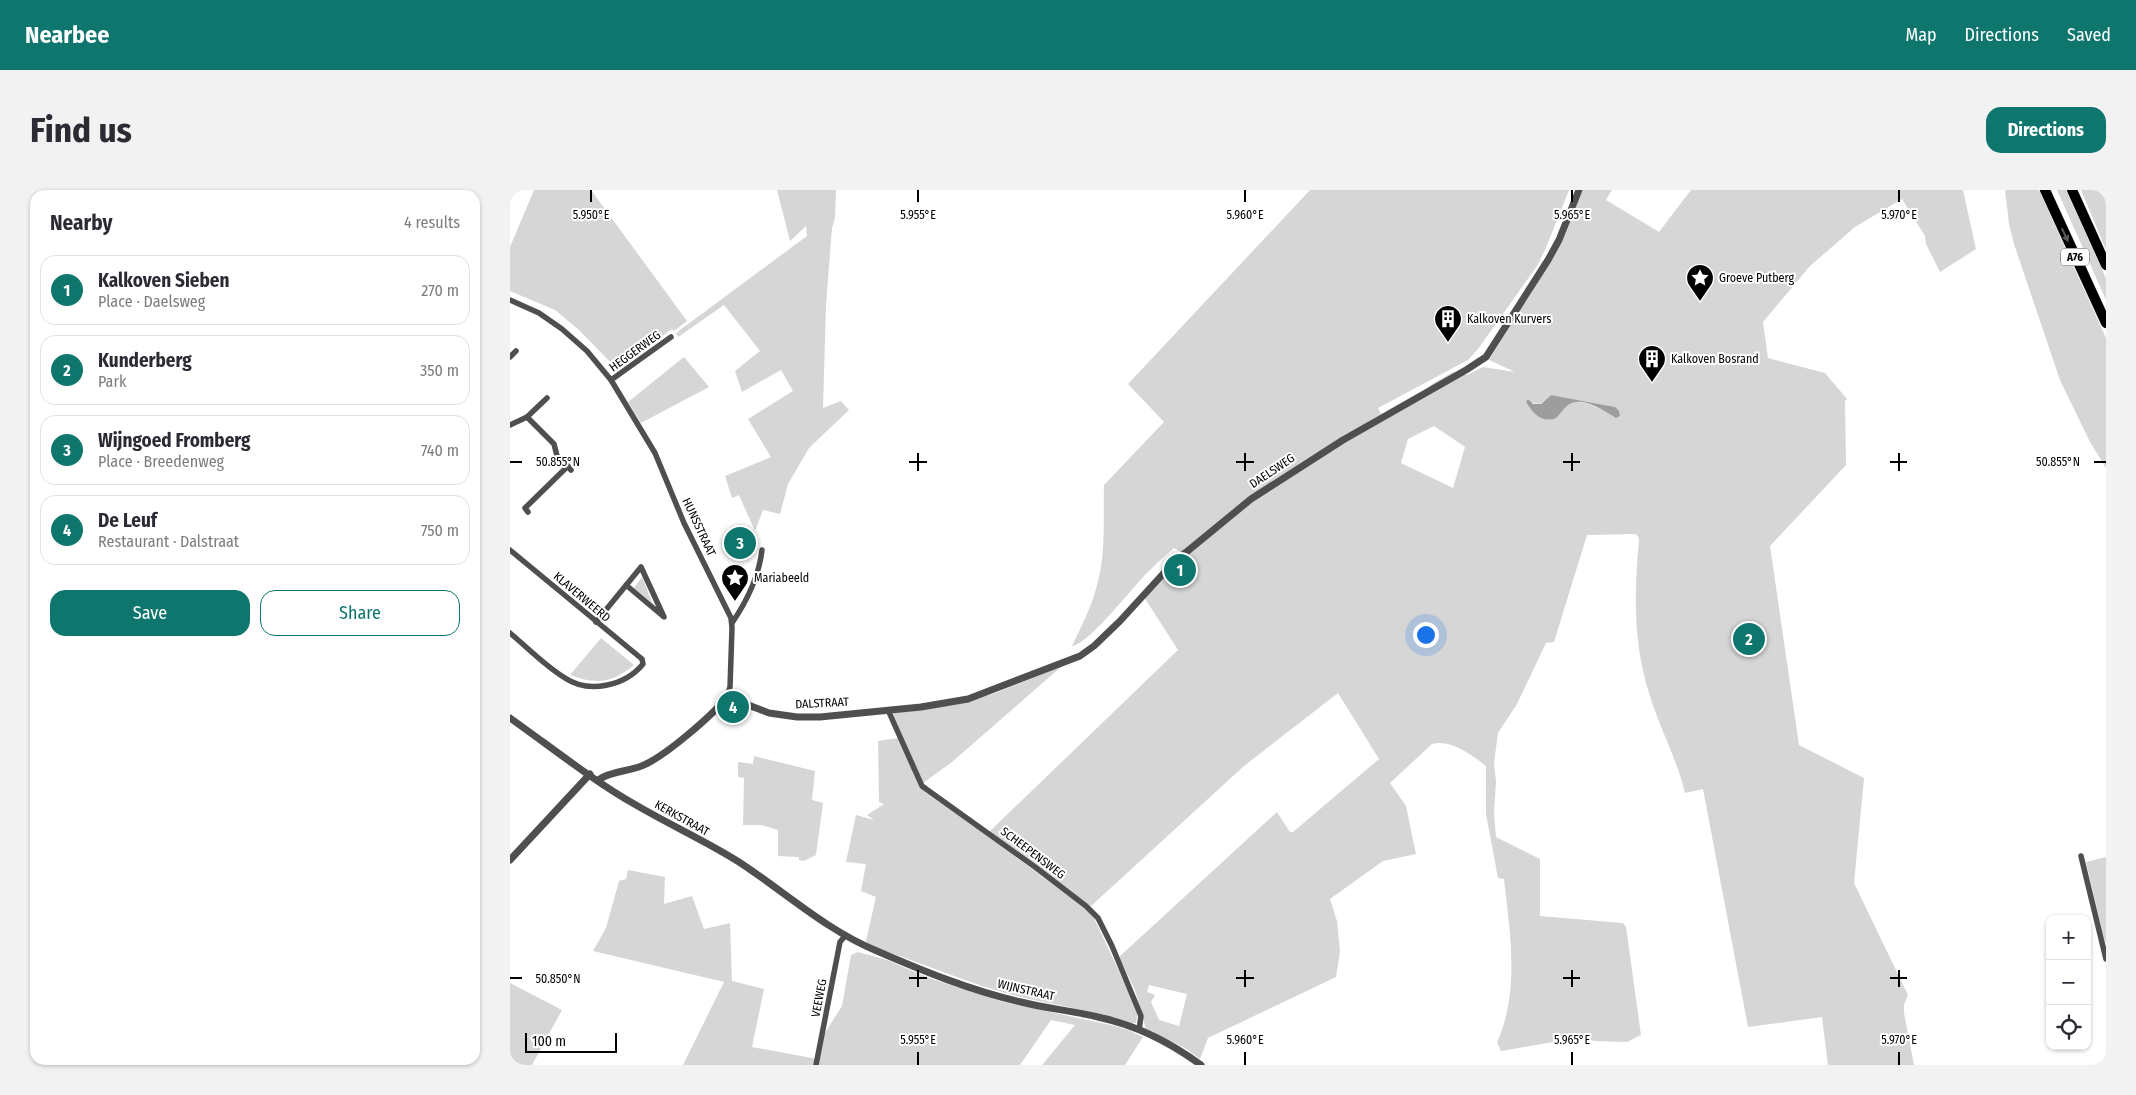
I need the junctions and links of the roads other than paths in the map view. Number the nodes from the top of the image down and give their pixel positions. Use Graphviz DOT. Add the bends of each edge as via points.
graph roads {
  1 [pos="1579,190"];
  2 [pos="2046,190"];
  3 [pos="2072,190"];
  4 [pos="2106,265"];
  5 [pos="510,300"];
  6 [pos="2106,323"];
  7 [pos="671,337"];
  8 [pos="516,351"];
  9 [pos="510,357"];
  10 [pos="611,380"];
  11 [pos="547,398"];
  12 [pos="527,417"];
  13 [pos="510,425"];
  14 [pos="528,512"];
  15 [pos="510,550"];
  16 [pos="762,550"];
  17 [pos="626,585"];
  18 [pos="596,622"];
  19 [pos="732,623"];
  20 [pos="510,633"];
  21 [pos="727,697"];
  22 [pos="921,707"];
  23 [pos="888,710"];
  24 [pos="510,718"];
  25 [pos="590,774"];
  26 [pos="598,780"];
  27 [pos="2081,856"];
  28 [pos="510,860"];
  29 [pos="844,936"];
  30 [pos="2106,959"];
  31 [pos="1139,1030"];
  32 [pos="816,1065"];
  33 [pos="1201,1065"];
  1 -- 22 [label="street, DAELSWEG" via="1548,260 1491,351 1481,361 1343,440 1251,499 1173,563 1120,621 1085,653 968,698"];
  2 -- 6 [label="highway, A76, one-way"];
  3 -- 4 [label="highway, A76"];
  5 -- 10 [label="street, HUNSSTRAAT" via="539,313 562,329 587,351"];
  7 -- 10 [label="street, HEGGERWEG"];
  8 -- 9 [label="street"];
  10 -- 19 [label="street, HUNSSTRAAT" via="655,453 681,518"];
  11 -- 12 [label="street"];
  12 -- 13 [label="street"];
  12 -- 14 [label="street" via="554,444 557,456 569,468 525,508"];
  15 -- 18 [label="street, KLAVERWEERD"];
  16 -- 19 [label="street" via="759,571"];
  17 -- 17 [label="street" via="641,567 664,617 634,591"];
  17 -- 18 [label="street"];
  18 -- 20 [label="street, KLAVERWEERD" via="642,659 643,664 617,682 599,686 577,684 566,679"];
  19 -- 21 [label="street, HUNSSTRAAT"];
  21 -- 23 [label="street, DALSTRAAT" via="759,710 788,716 820,717"];
  21 -- 26 [label="street" via="678,742 653,760"];
  22 -- 23 [label="street, DALSTRAAT"];
  23 -- 31 [label="street, SCHEEPENSWEG" via="922,786 1035,866 1098,918 1142,1018"];
  24 -- 25 [label="street, KERKSTRAAT"];
  25 -- 26 [label="street, KERKSTRAAT"];
  25 -- 28 [label="street"];
  26 -- 29 [label="street, KERKSTRAAT" via="635,805 737,862"];
  27 -- 30 [label="street"];
  29 -- 31 [label="street, WIJNSTRAAT" via="991,994 1106,1019"];
  29 -- 32 [label="street, VEEWEG" via="840,942"];
  31 -- 33 [label="street, WIJNSTRAAT"];
}
